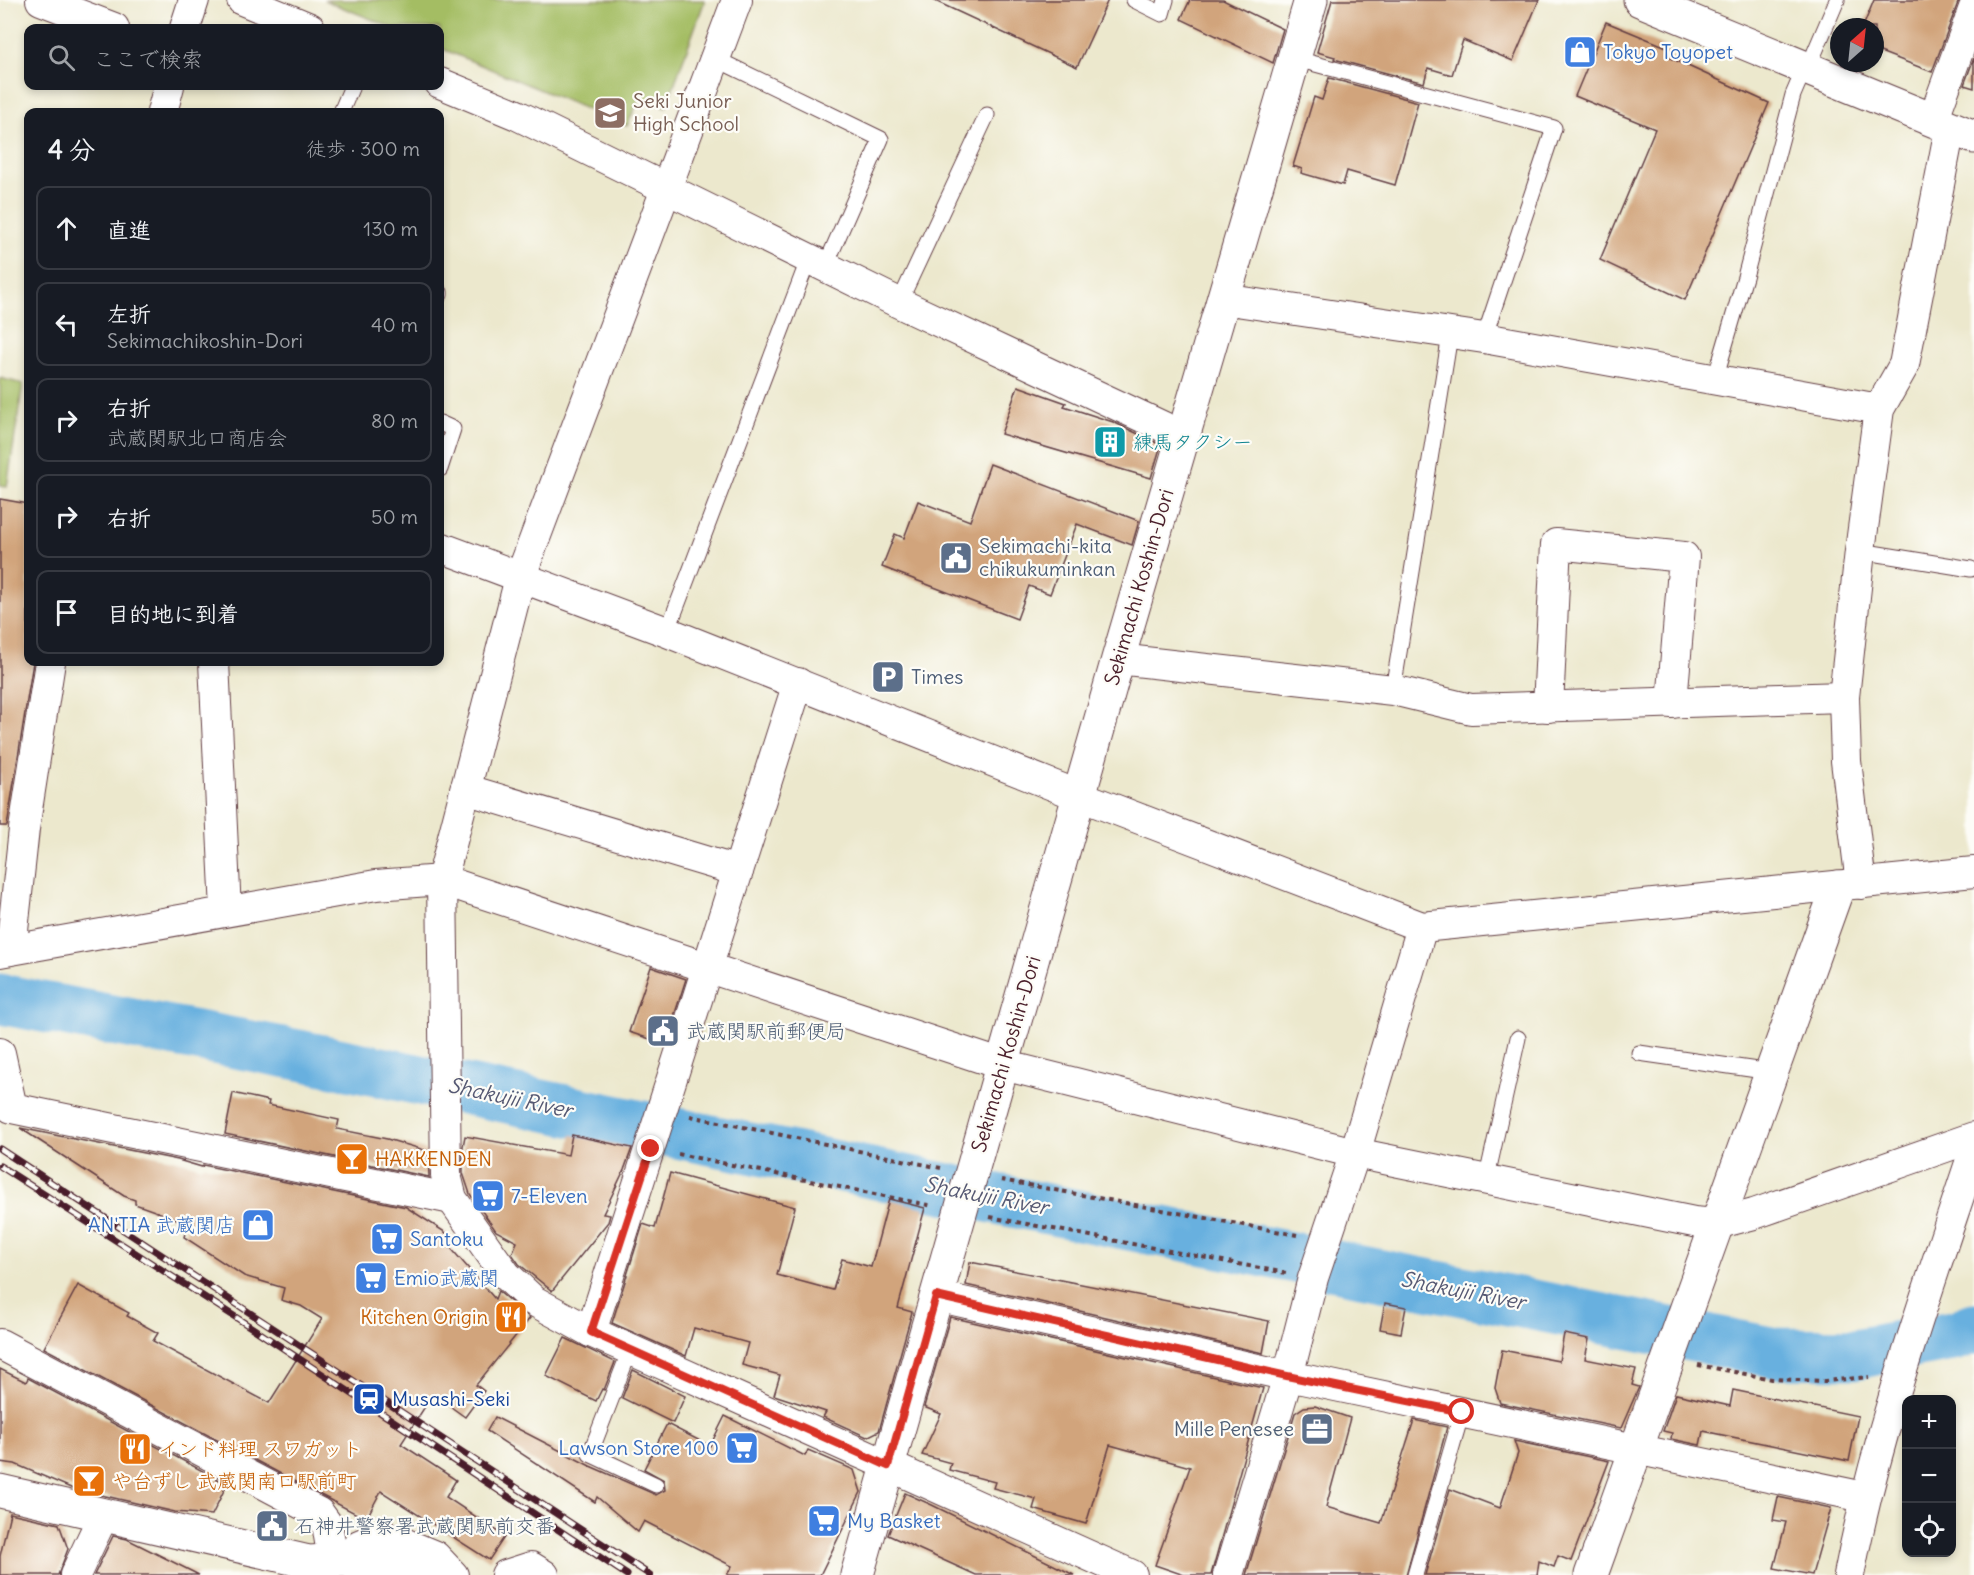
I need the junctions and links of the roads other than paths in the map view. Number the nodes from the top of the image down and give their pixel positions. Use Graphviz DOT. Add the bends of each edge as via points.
graph roads {
  1 [pos="41,0"];
  2 [pos="194,0"];
  3 [pos="242,0"];
  4 [pos="737,0"];
  5 [pos="1134,0"];
  6 [pos="1166,0"];
  7 [pos="1311,0"];
  8 [pos="1640,0"];
  9 [pos="1834,2"];
  10 [pos="1974,8"];
  11 [pos="104,24"];
  12 [pos="186,24"];
  13 [pos="300,24"];
  14 [pos="714,58"];
  15 [pos="1293,58"];
  16 [pos="1806,68"];
  17 [pos="444,85"];
  18 [pos="168,90"];
  19 [pos="350,90"];
  20 [pos="163,108"];
  21 [pos="343,108"];
  22 [pos="987,115"];
  23 [pos="1953,128"];
  24 [pos="664,189"];
  25 [pos="817,263"];
  26 [pos="1223,298"];
  27 [pos="899,303"];
  28 [pos="1450,335"];
  29 [pos="1484,338"];
  30 [pos="1715,379"];
  31 [pos="1879,409"];
  32 [pos="444,425"];
  33 [pos="1183,436"];
  34 [pos="444,457"];
  35 [pos="444,549"];
  36 [pos="1860,551"];
  37 [pos="1971,569"];
  38 [pos="520,578"];
  39 [pos="667,632"];
  40 [pos="1118,659"];
  41 [pos="50,666"];
  42 [pos="213,666"];
  43 [pos="798,683"];
  44 [pos="1393,690"];
  45 [pos="1844,697"];
  46 [pos="1672,703"];
  47 [pos="1548,707"];
  48 [pos="465,789"];
  49 [pos="1080,796"];
  50 [pos="738,871"];
  51 [pos="1974,872"];
  52 [pos="442,880"];
  53 [pos="1849,886"];
  54 [pos="226,911"];
  55 [pos="1422,927"];
  56 [pos="5,951"];
  57 [pos="707,969"];
  58 [pos="1518,1038"];
  59 [pos="0,1053"];
  60 [pos="1639,1053"];
  61 [pos="1003,1065"];
  62 [pos="1770,1072"];
  63 [pos="1974,1137"];
  64 [pos="1974,1151"];
  65 [pos="1355,1153"];
  66 [pos="1486,1181"];
  67 [pos="452,1199"];
  68 [pos="1716,1224"];
  69 [pos="936,1296"];
  70 [pos="591,1332"];
  71 [pos="0,1344"];
  72 [pos="630,1350"];
  73 [pos="1287,1376"];
  74 [pos="1462,1412"];
  75 [pos="1636,1450"];
  76 [pos="888,1466"];
  77 [pos="656,1485"];
  78 [pos="0,1491"];
  79 [pos="1864,1497"];
  80 [pos="103,1516"];
  81 [pos="339,1560"];
  82 [pos="75,1575"];
  83 [pos="419,1575"];
  84 [pos="453,1575"];
  85 [pos="506,1575"];
  86 [pos="544,1575"];
  87 [pos="857,1575"];
  88 [pos="1132,1575"];
  89 [pos="1228,1575"];
  90 [pos="1415,1575"];
  91 [pos="1591,1575"];
  92 [pos="1849,1575"];
  1 -- 11 [label="street"];
  2 -- 12 [label="street"];
  3 -- 13 [label="street"];
  4 -- 14 [label="street"];
  5 -- 6 [label="lane" via="1162,14"];
  7 -- 15 [label="street, Sekimachi Koshin-Dori"];
  8 -- 16 [label="street"];
  9 -- 16 [label="lane"];
  10 -- 23 [label="street"];
  14 -- 24 [label="street"];
  14 -- 25 [label="lane" via="881,139"];
  15 -- 26 [label="street, Sekimachi Koshin-Dori"];
  15 -- 29 [label="lane" via="1554,128"];
  16 -- 23 [label="street"];
  16 -- 30 [label="lane" via="1793,95"];
  17 -- 24 [label="street" via="517,115"];
  18 -- 20 [label="street"];
  19 -- 21 [label="lane"];
  22 -- 27 [label="lane"];
  23 -- 31 [label="street" via="1904,364"];
  24 -- 25 [label="street"];
  24 -- 38 [label="street"];
  25 -- 27 [label="street"];
  25 -- 39 [label="lane"];
  26 -- 28 [label="street"];
  26 -- 33 [label="street, Sekimachi Koshin-Dori"];
  27 -- 33 [label="street"];
  28 -- 29 [label="street"];
  28 -- 44 [label="lane"];
  29 -- 30 [label="street"];
  30 -- 31 [label="street"];
  31 -- 36 [label="street"];
  32 -- 34 [label="lane" via="453,429"];
  33 -- 40 [label="street, Sekimachi Koshin-Dori"];
  35 -- 38 [label="street"];
  36 -- 37 [label="lane"];
  36 -- 45 [label="street"];
  38 -- 39 [label="street"];
  38 -- 48 [label="street"];
  39 -- 43 [label="street"];
  40 -- 44 [label="street"];
  40 -- 49 [label="street, Sekimachi Koshin-Dori"];
  41 -- 56 [label="street"];
  42 -- 54 [label="street"];
  43 -- 49 [label="street"];
  43 -- 50 [label="street"];
  44 -- 47 [label="street" via="1471,709"];
  45 -- 46 [label="street"];
  45 -- 53 [label="street"];
  46 -- 47 [label="street"];
  46 -- 47 [label="street" via="1684,557 1556,544"];
  48 -- 50 [label="street"];
  48 -- 52 [label="street"];
  49 -- 55 [label="street"];
  49 -- 61 [label="street, Sekimachi Koshin-Dori"];
  50 -- 57 [label="street"];
  51 -- 53 [label="street"];
  52 -- 54 [label="street" via="376,885"];
  52 -- 57 [label="street"];
  52 -- 67 [label="street" via="446,1175"];
  53 -- 55 [label="street"];
  53 -- 62 [label="street"];
  54 -- 56 [label="street"];
  55 -- 65 [label="street"];
  57 -- 61 [label="street"];
  57 -- 70 [label="street"];
  58 -- 66 [label="lane"];
  59 -- 67 [label="street" via="12,1108"];
  60 -- 62 [label="lane"];
  61 -- 65 [label="street"];
  61 -- 69 [label="street, Sekimachi Koshin-Dori"];
  62 -- 68 [label="street"];
  63 -- 68 [label="street"];
  64 -- 79 [label="street"];
  65 -- 66 [label="street"];
  65 -- 73 [label="street" via="1313,1278"];
  66 -- 68 [label="street"];
  67 -- 70 [label="street" via="506,1275 534,1301"];
  68 -- 75 [label="street"];
  69 -- 73 [label="street"];
  69 -- 76 [label="street, Sekimachi Koshin-Dori"];
  70 -- 72 [label="street"];
  71 -- 81 [label="street" via="319,1513 327,1524"];
  72 -- 76 [label="street"];
  72 -- 77 [label="lane" via="590,1454"];
  73 -- 74 [label="street"];
  73 -- 89 [label="street"];
  74 -- 75 [label="street"];
  74 -- 90 [label="lane"];
  75 -- 79 [label="street"];
  75 -- 91 [label="street"];
  76 -- 87 [label="street, Sekimachi Koshin-Dori"];
  76 -- 88 [label="street"];
  78 -- 80 [label="street"];
  79 -- 92 [label="street"];
  80 -- 81 [label="street" via="309,1562"];
  80 -- 82 [label="street"];
  81 -- 83 [label="street"];
  81 -- 84 [label="street" via="378,1537 392,1538 435,1556"];
  85 -- 86 [label="street" via="531,1567"];
}
